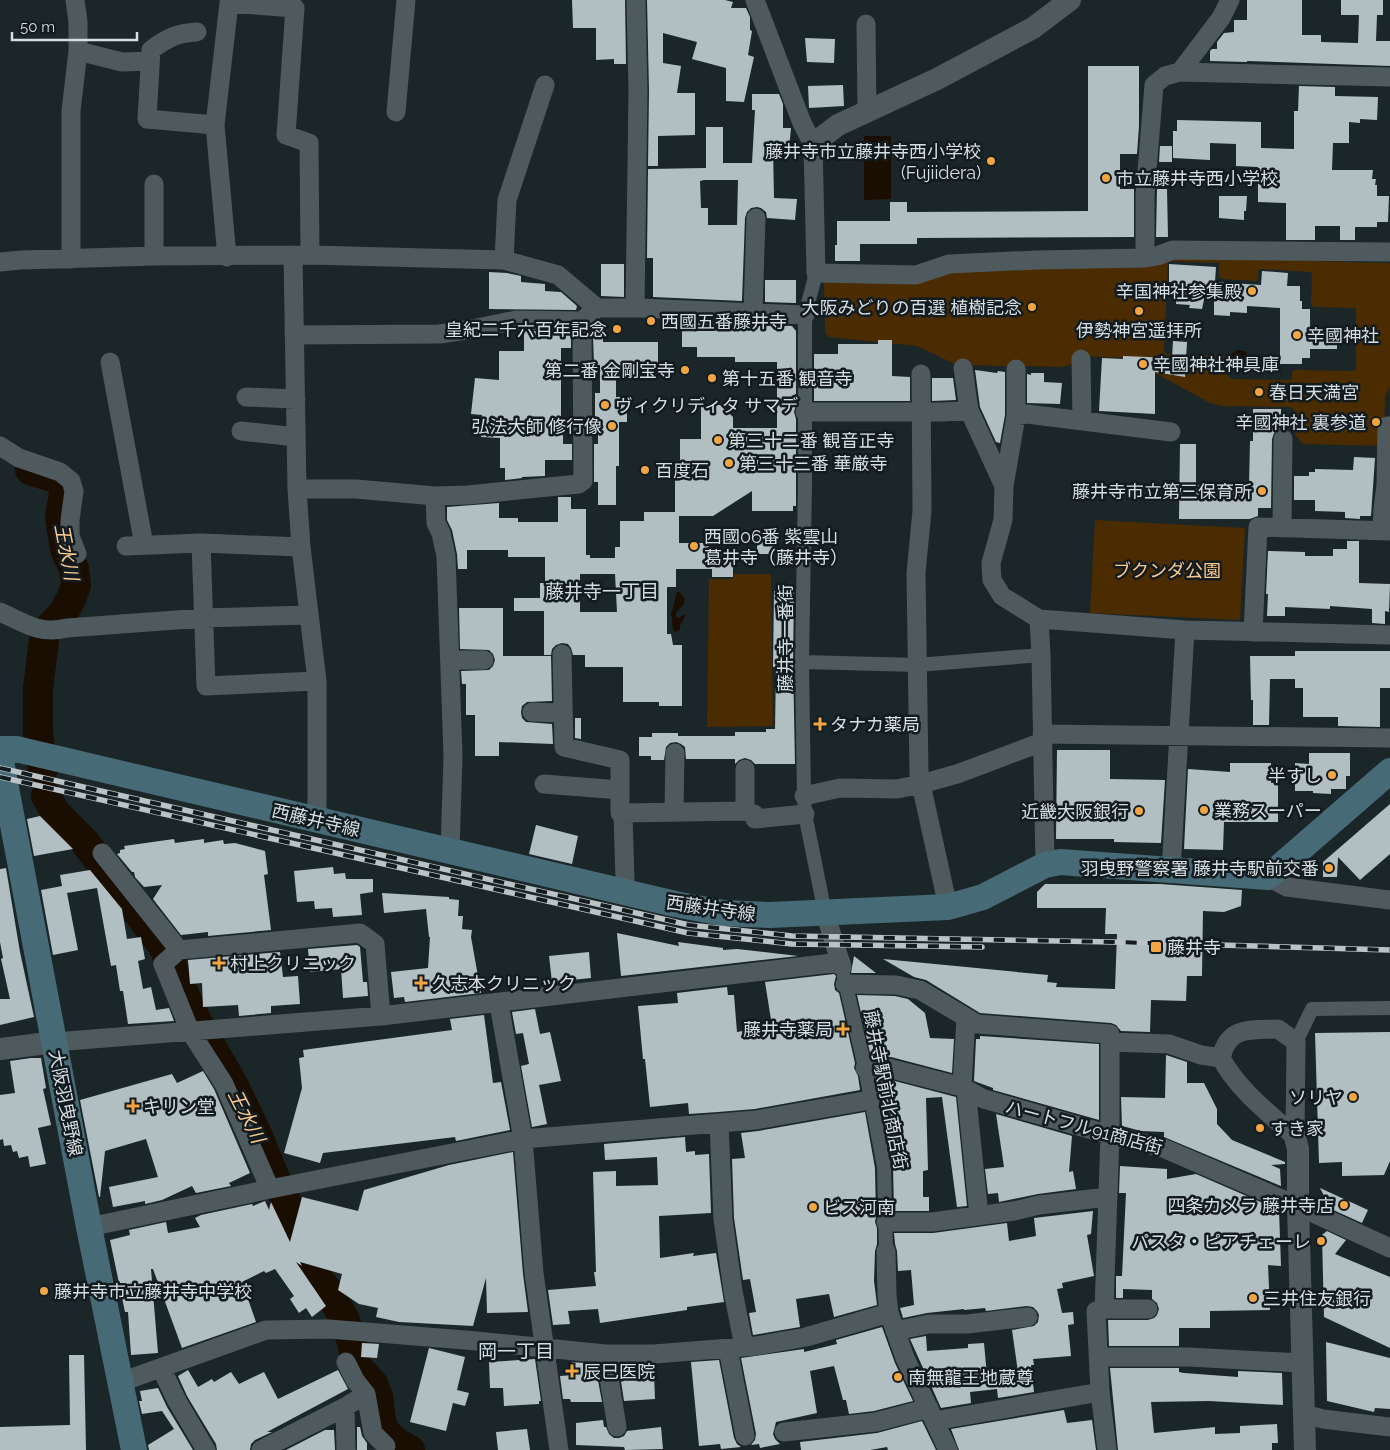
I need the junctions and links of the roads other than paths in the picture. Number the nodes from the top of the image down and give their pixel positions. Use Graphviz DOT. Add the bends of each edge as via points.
graph roads {
  1 [pos="75,0"];
  2 [pos="406,0"];
  3 [pos="636,0"];
  4 [pos="755,0"];
  5 [pos="1070,0"];
  6 [pos="1230,0"];
  7 [pos="866,24"];
  8 [pos="197,32"];
  9 [pos="78,51"];
  10 [pos="150,61"];
  11 [pos="1180,72"];
  12 [pos="1390,77"];
  13 [pos="545,85"];
  14 [pos="396,112"];
  15 [pos="867,112"];
  16 [pos="214,125"];
  17 [pos="813,144"];
  18 [pos="154,184"];
  19 [pos="756,218"];
  20 [pos="1390,252"];
  21 [pos="302,255"];
  22 [pos="154,256"];
  23 [pos="227,257"];
  24 [pos="1144,258"];
  25 [pos="70,259"];
  26 [pos="504,260"];
  27 [pos="0,262"];
  28 [pos="816,273"];
  29 [pos="597,308"];
  30 [pos="635,308"];
  31 [pos="753,312"];
  32 [pos="805,315"];
  33 [pos="582,321"];
  34 [pos="294,335"];
  35 [pos="1081,359"];
  36 [pos="110,362"];
  37 [pos="962,368"];
  38 [pos="1016,369"];
  39 [pos="921,374"];
  40 [pos="246,397"];
  41 [pos="296,399"];
  42 [pos="969,410"];
  43 [pos="805,412"];
  44 [pos="922,412"];
  45 [pos="1016,416"];
  46 [pos="1082,420"];
  47 [pos="1390,426"];
  48 [pos="241,431"];
  49 [pos="1171,432"];
  50 [pos="296,437"];
  51 [pos="1283,438"];
  52 [pos="0,446"];
  53 [pos="1004,486"];
  54 [pos="297,489"];
  55 [pos="435,496"];
  56 [pos="1282,528"];
  57 [pos="1386,531"];
  58 [pos="201,543"];
  59 [pos="301,547"];
  60 [pos="77,554"];
  61 [pos="0,612"];
  62 [pos="308,615"];
  63 [pos="203,618"];
  64 [pos="1039,619"];
  65 [pos="1185,630"];
  66 [pos="1253,632"];
  67 [pos="1390,635"];
  68 [pos="562,654"];
  69 [pos="1041,655"];
  70 [pos="450,660"];
  71 [pos="484,660"];
  72 [pos="802,662"];
  73 [pos="917,666"];
  74 [pos="317,681"];
  75 [pos="532,712"];
  76 [pos="564,716"];
  77 [pos="1179,735"];
  78 [pos="1042,738"];
  79 [pos="1390,738"];
  80 [pos="0,749"];
  81 [pos="675,754"];
  82 [pos="0,756"];
  83 [pos="745,769"];
  84 [pos="1390,771"];
  85 [pos="544,784"];
  86 [pos="921,784"];
  87 [pos="620,790"];
  88 [pos="804,805"];
  89 [pos="745,811"];
  90 [pos="674,812"];
  91 [pos="623,813"];
  92 [pos="317,820"];
  93 [pos="450,851"];
  94 [pos="102,853"];
  95 [pos="1045,865"];
  96 [pos="1171,870"];
  97 [pos="1268,877"];
  98 [pos="624,892"];
  99 [pos="1390,900"];
  100 [pos="948,907"];
  101 [pos="825,913"];
  102 [pos="179,950"];
  103 [pos="843,971"];
  104 [pos="499,1004"];
  105 [pos="1390,1008"];
  106 [pos="381,1016"];
  107 [pos="966,1018"];
  108 [pos="190,1031"];
  109 [pos="55,1042"];
  110 [pos="1110,1042"];
  111 [pos="1296,1042"];
  112 [pos="0,1049"];
  113 [pos="1220,1058"];
  114 [pos="865,1068"];
  115 [pos="964,1088"];
  116 [pos="870,1100"];
  117 [pos="719,1123"];
  118 [pos="1110,1135"];
  119 [pos="1295,1137"];
  120 [pos="523,1139"];
  121 [pos="270,1189"];
  122 [pos="1108,1197"];
  123 [pos="1298,1206"];
  124 [pos="979,1216"];
  125 [pos="886,1222"];
  126 [pos="89,1227"];
  127 [pos="1390,1248"];
  128 [pos="886,1251"];
  129 [pos="1104,1309"];
  130 [pos="1148,1309"];
  131 [pos="889,1313"];
  132 [pos="1028,1317"];
  133 [pos="895,1331"];
  134 [pos="736,1348"];
  135 [pos="545,1349"];
  136 [pos="605,1354"];
  137 [pos="1098,1357"];
  138 [pos="346,1362"];
  139 [pos="1302,1363"];
  140 [pos="161,1368"];
  141 [pos="121,1382"];
  142 [pos="1100,1392"];
  143 [pos="366,1394"];
  144 [pos="345,1407"];
  145 [pos="932,1414"];
  146 [pos="1304,1414"];
  147 [pos="1390,1426"];
  148 [pos="617,1427"];
  149 [pos="784,1432"];
  150 [pos="744,1436"];
  151 [pos="386,1446"];
  152 [pos="134,1450"];
  153 [pos="206,1450"];
  154 [pos="261,1450"];
  155 [pos="346,1450"];
  156 [pos="559,1450"];
  157 [pos="948,1450"];
  158 [pos="1107,1450"];
  159 [pos="1305,1450"];
  1 -- 9 [label="street"];
  2 -- 14 [label="street"];
  3 -- 30 [label="street"];
  4 -- 17 [label="street"];
  5 -- 15 [label="street" via="1034,28"];
  6 -- 11 [label="street" via="1221,18"];
  7 -- 15 [label="street"];
  8 -- 10 [label="street" via="167,38 151,50"];
  9 -- 10 [label="street" via="122,62"];
  9 -- 25 [label="street" via="71,111"];
  10 -- 16 [label="street" via="147,119"];
  11 -- 12 [label="street"];
  11 -- 24 [label="street" via="1165,76 1154,84 1145,195"];
  13 -- 26 [label="street" via="507,200"];
  15 -- 17 [label="street" via="838,126"];
  16 -- 21 [label="street" via="229,3 295,8 286,136 309,143"];
  16 -- 23 [label="street"];
  17 -- 28 [label="street"];
  18 -- 22 [label="street"];
  19 -- 31 [label="street"];
  20 -- 24 [label="street" via="1173,250"];
  21 -- 23 [label="street"];
  21 -- 26 [label="street"];
  21 -- 34 [label="street"];
  22 -- 23 [label="street"];
  22 -- 25 [label="street"];
  24 -- 28 [label="street" via="949,264 916,276"];
  25 -- 27 [label="street"];
  26 -- 29 [label="street" via="558,275"];
  28 -- 32 [label="street, 藤井寺一番街"];
  29 -- 30 [label="street"];
  29 -- 33 [label="street"];
  30 -- 31 [label="street"];
  31 -- 32 [label="street"];
  32 -- 43 [label="street, 藤井寺一番街"];
  33 -- 34 [label="street" via="516,320 440,334"];
  33 -- 55 [label="street" via="583,481 570,485"];
  34 -- 41 [label="street"];
  35 -- 46 [label="street"];
  36 -- 58 [label="street" via="135,545"];
  37 -- 42 [label="street"];
  38 -- 45 [label="street"];
  39 -- 44 [label="street"];
  40 -- 41 [label="street"];
  41 -- 50 [label="street"];
  42 -- 44 [label="street"];
  42 -- 53 [label="street"];
  43 -- 44 [label="street"];
  43 -- 72 [label="street, 藤井寺一番街"];
  44 -- 73 [label="street" via="922,511 916,573"];
  45 -- 46 [label="street" via="1027,414"];
  45 -- 53 [label="street"];
  46 -- 49 [label="street"];
  47 -- 57 [label="street" via="1387,426 1383,508"];
  48 -- 50 [label="street"];
  50 -- 54 [label="street"];
  51 -- 56 [label="street"];
  52 -- 60 [label="street" via="20,458 60,472 71,481 74,491 70,536"];
  53 -- 64 [label="street" via="1004,520 991,563 992,580 1002,596"];
  54 -- 55 [label="street" via="356,489"];
  54 -- 59 [label="street"];
  55 -- 70 [label="street" via="436,523 446,556"];
  56 -- 57 [label="street"];
  56 -- 66 [label="street" via="1258,527"];
  58 -- 59 [label="street"];
  58 -- 63 [label="street"];
  59 -- 62 [label="street"];
  61 -- 63 [label="street" via="47,631"];
  62 -- 63 [label="street"];
  62 -- 74 [label="street"];
  63 -- 74 [label="street" via="206,686"];
  64 -- 65 [label="street"];
  64 -- 69 [label="street"];
  65 -- 66 [label="street"];
  65 -- 77 [label="street"];
  66 -- 67 [label="street"];
  68 -- 76 [label="street"];
  69 -- 73 [label="street"];
  69 -- 78 [label="street"];
  70 -- 71 [label="street"];
  70 -- 93 [label="street" via="453,756"];
  72 -- 73 [label="street"];
  72 -- 88 [label="street, 藤井寺一番街"];
  73 -- 86 [label="street"];
  74 -- 92 [label="street"];
  75 -- 76 [label="street"];
  76 -- 87 [label="street" via="564,747 620,760"];
  77 -- 78 [label="street"];
  77 -- 79 [label="street"];
  77 -- 96 [label="street"];
  78 -- 86 [label="street" via="957,774"];
  78 -- 95 [label="street"];
  80 -- 92 [label="main road, 西藤井寺線" via="16,749"];
  81 -- 90 [label="street"];
  82 -- 109 [label="main road, 大阪羽曳野線"];
  83 -- 89 [label="street"];
  84 -- 97 [label="main road"];
  85 -- 87 [label="street"];
  86 -- 88 [label="street" via="897,789 840,788"];
  86 -- 100 [label="street"];
  87 -- 91 [label="street" via="620,813"];
  88 -- 89 [label="street" via="755,819 754,814"];
  88 -- 101 [label="street, 藤井寺一番街"];
  89 -- 90 [label="street"];
  90 -- 91 [label="street"];
  91 -- 98 [label="street"];
  92 -- 93 [label="main road, 西藤井寺線"];
  93 -- 98 [label="main road, 西藤井寺線"];
  94 -- 102 [label="street"];
  95 -- 96 [label="main road, 西藤井寺線" via="1060,862"];
  95 -- 100 [label="main road, 西藤井寺線" via="983,897"];
  96 -- 97 [label="main road, 西藤井寺線"];
  97 -- 99 [label="street" via="1287,887"];
  98 -- 101 [label="main road, 西藤井寺線" via="723,913"];
  100 -- 101 [label="main road, 西藤井寺線"];
  101 -- 103 [label="street"];
  102 -- 106 [label="street" via="360,933 376,944"];
  102 -- 108 [label="street" via="163,964"];
  103 -- 104 [label="street"];
  103 -- 107 [label="street" via="920,990"];
  103 -- 114 [label="street, 藤井寺駅前北商店街"];
  104 -- 106 [label="street"];
  104 -- 120 [label="street"];
  105 -- 111 [label="street" via="1312,1009"];
  106 -- 108 [label="street"];
  107 -- 110 [label="street" via="977,1024 1110,1034"];
  107 -- 115 [label="street"];
  108 -- 109 [label="street"];
  108 -- 121 [label="street" via="224,1084"];
  109 -- 112 [label="street"];
  109 -- 126 [label="main road, 大阪羽曳野線"];
  110 -- 113 [label="street" via="1168,1044"];
  110 -- 118 [label="street"];
  111 -- 113 [label="street" via="1278,1029 1249,1030 1232,1035"];
  111 -- 119 [label="street"];
  113 -- 119 [label="street" via="1229,1074"];
  114 -- 115 [label="street, ハートフル91商店街" via="888,1068"];
  114 -- 116 [label="street, 藤井寺駅前北商店街"];
  115 -- 118 [label="street, ハートフル91商店街" via="984,1100"];
  115 -- 124 [label="street"];
  116 -- 117 [label="street" via="756,1120"];
  116 -- 125 [label="street, 藤井寺駅前北商店街" via="884,1167"];
  117 -- 120 [label="street"];
  117 -- 134 [label="street"];
  118 -- 122 [label="street"];
  118 -- 123 [label="street, ハートフル91商店街" via="1163,1148"];
  119 -- 123 [label="street"];
  120 -- 121 [label="street"];
  120 -- 135 [label="street" via="530,1238"];
  121 -- 126 [label="street"];
  122 -- 124 [label="street"];
  122 -- 129 [label="street"];
  123 -- 127 [label="street, ハートフル91商店街"];
  123 -- 139 [label="street"];
  124 -- 125 [label="street" via="932,1222"];
  125 -- 128 [label="street, 藤井寺駅前北商店街"];
  126 -- 141 [label="main road, 大阪羽曳野線"];
  128 -- 131 [label="street"];
  129 -- 130 [label="street"];
  129 -- 137 [label="street" via="1096,1311"];
  131 -- 133 [label="street"];
  131 -- 134 [label="street" via="806,1337"];
  132 -- 133 [label="street" via="967,1324 929,1324"];
  133 -- 145 [label="street"];
  134 -- 136 [label="street"];
  134 -- 150 [label="street"];
  135 -- 136 [label="street"];
  135 -- 140 [label="street" via="337,1330 266,1330"];
  135 -- 156 [label="street"];
  136 -- 148 [label="street"];
  137 -- 139 [label="street" via="1188,1357"];
  137 -- 142 [label="street"];
  138 -- 143 [label="street"];
  139 -- 146 [label="street"];
  140 -- 141 [label="street"];
  140 -- 153 [label="street" via="176,1401"];
  141 -- 152 [label="main road, 大阪羽曳野線"];
  142 -- 145 [label="street"];
  142 -- 158 [label="street"];
  143 -- 144 [label="street"];
  143 -- 151 [label="street" via="373,1433"];
  144 -- 154 [label="street"];
  144 -- 155 [label="street"];
  145 -- 149 [label="street"];
  145 -- 157 [label="street"];
  146 -- 147 [label="street"];
  146 -- 159 [label="street"];
}
